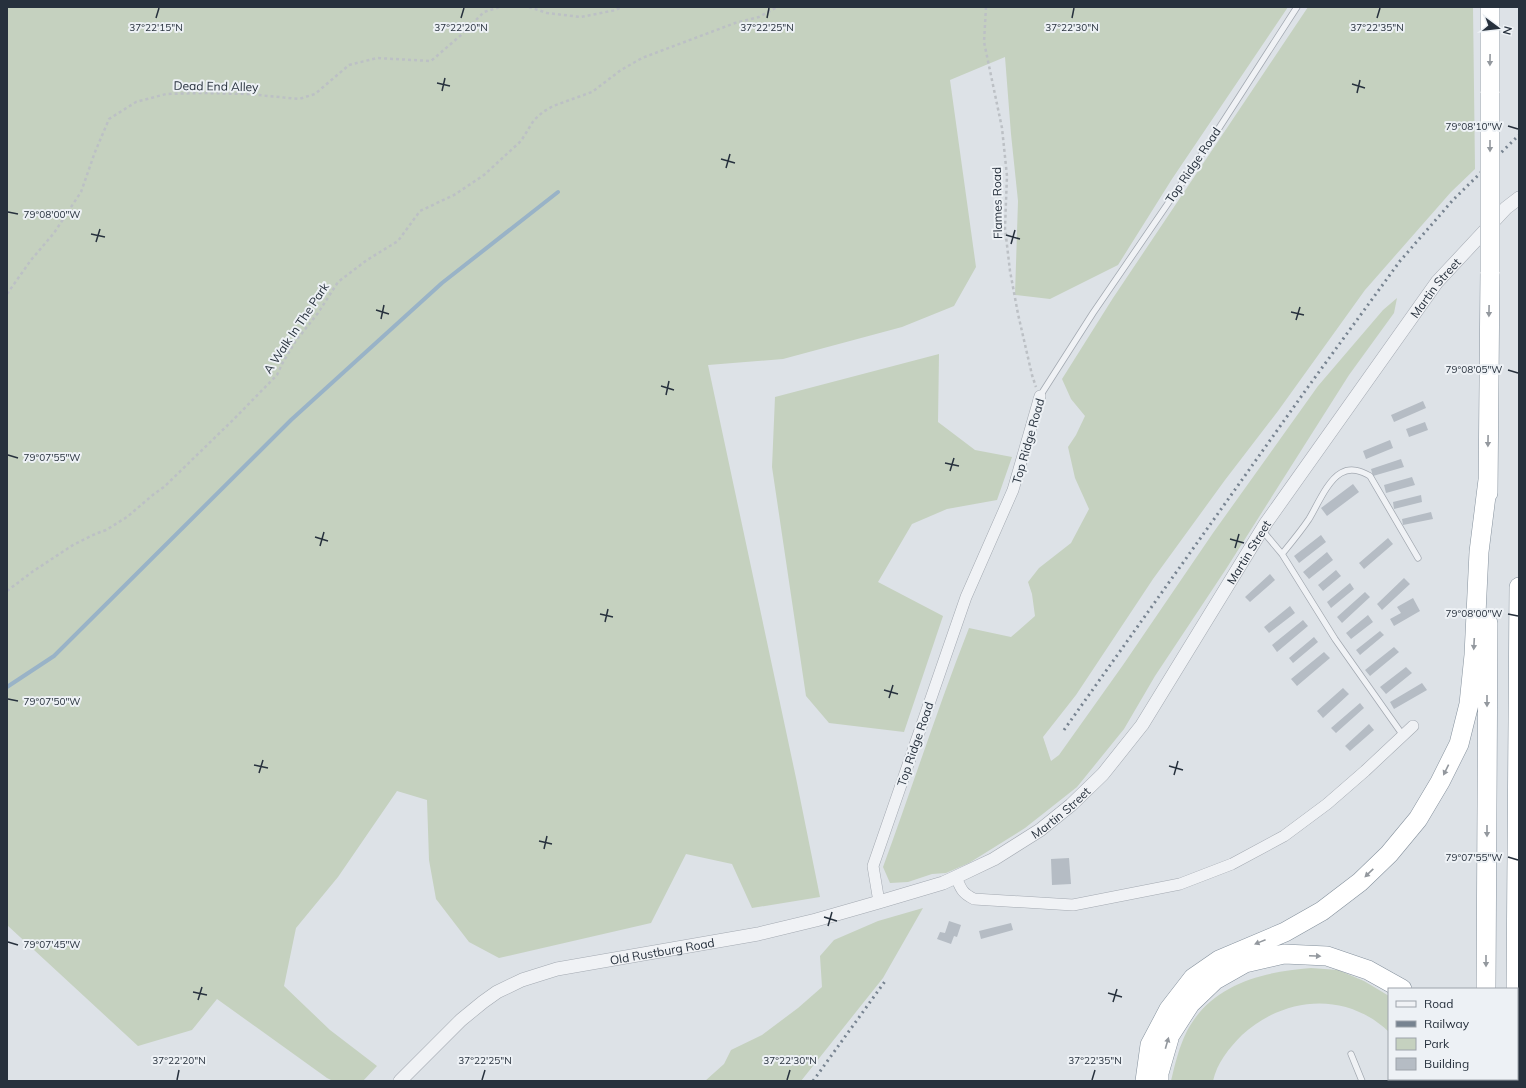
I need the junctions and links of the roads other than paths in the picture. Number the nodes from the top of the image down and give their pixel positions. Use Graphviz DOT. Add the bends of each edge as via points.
graph roads {
  1 [pos="1297,7"];
  2 [pos="1490,7"];
  3 [pos="1519,198"];
  4 [pos="1040,396"];
  5 [pos="1488,480"];
  6 [pos="1262,530"];
  7 [pos="1282,554"];
  8 [pos="1418,558"];
  9 [pos="1519,587"];
  10 [pos="1413,726"];
  11 [pos="1402,734"];
  12 [pos="956,877"];
  13 [pos="879,902"];
  14 [pos="1400,988"];
  15 [pos="1486,988"];
  16 [pos="1516,988"];
  17 [pos="1351,1054"];
  18 [pos="400,1081"];
  19 [pos="1145,1081"];
  20 [pos="1159,1081"];
  21 [pos="1362,1081"];
  1 -- 4 [label="lane, Top Ridge Road"];
  2 -- 5 [label="highway, one-way, bridge"];
  3 -- 6 [label="street, Martin Street" via="1506,208 1437,282"];
  4 -- 13 [label="street, Top Ridge Road" via="1013,490 966,597 874,866"];
  5 -- 15 [label="highway, one-way"];
  5 -- 19 [label="highway, one-way" via="1479,552 1469,704 1458,744 1440,782 1418,819 1389,854 1360,882 1322,911 1285,932 1219,960 1193,978 1169,1009 1150,1045"];
  6 -- 7 [label="lane"];
  6 -- 12 [label="street, Martin Street" via="1142,725 1103,774 1040,830 994,859"];
  7 -- 8 [label="lane" via="1308,520 1332,481 1340,473 1350,470 1370,476"];
  7 -- 11 [label="lane" via="1336,639"];
  9 -- 16 [label="highway"];
  10 -- 11 [label="street"];
  11 -- 12 [label="street" via="1366,771 1284,836 1232,864 1180,884 1073,905 974,899 964,894"];
  12 -- 13 [label="street, Old Rustburg Road"];
  13 -- 18 [label="street, Old Rustburg Road" via="758,934 557,969 522,980 483,1002"];
  20 -- 14 [label="highway, one-way" via="1170,1035 1190,1004 1214,980 1245,963 1284,954 1327,956 1368,970"];
  17 -- 21 [label="lane"];
}
